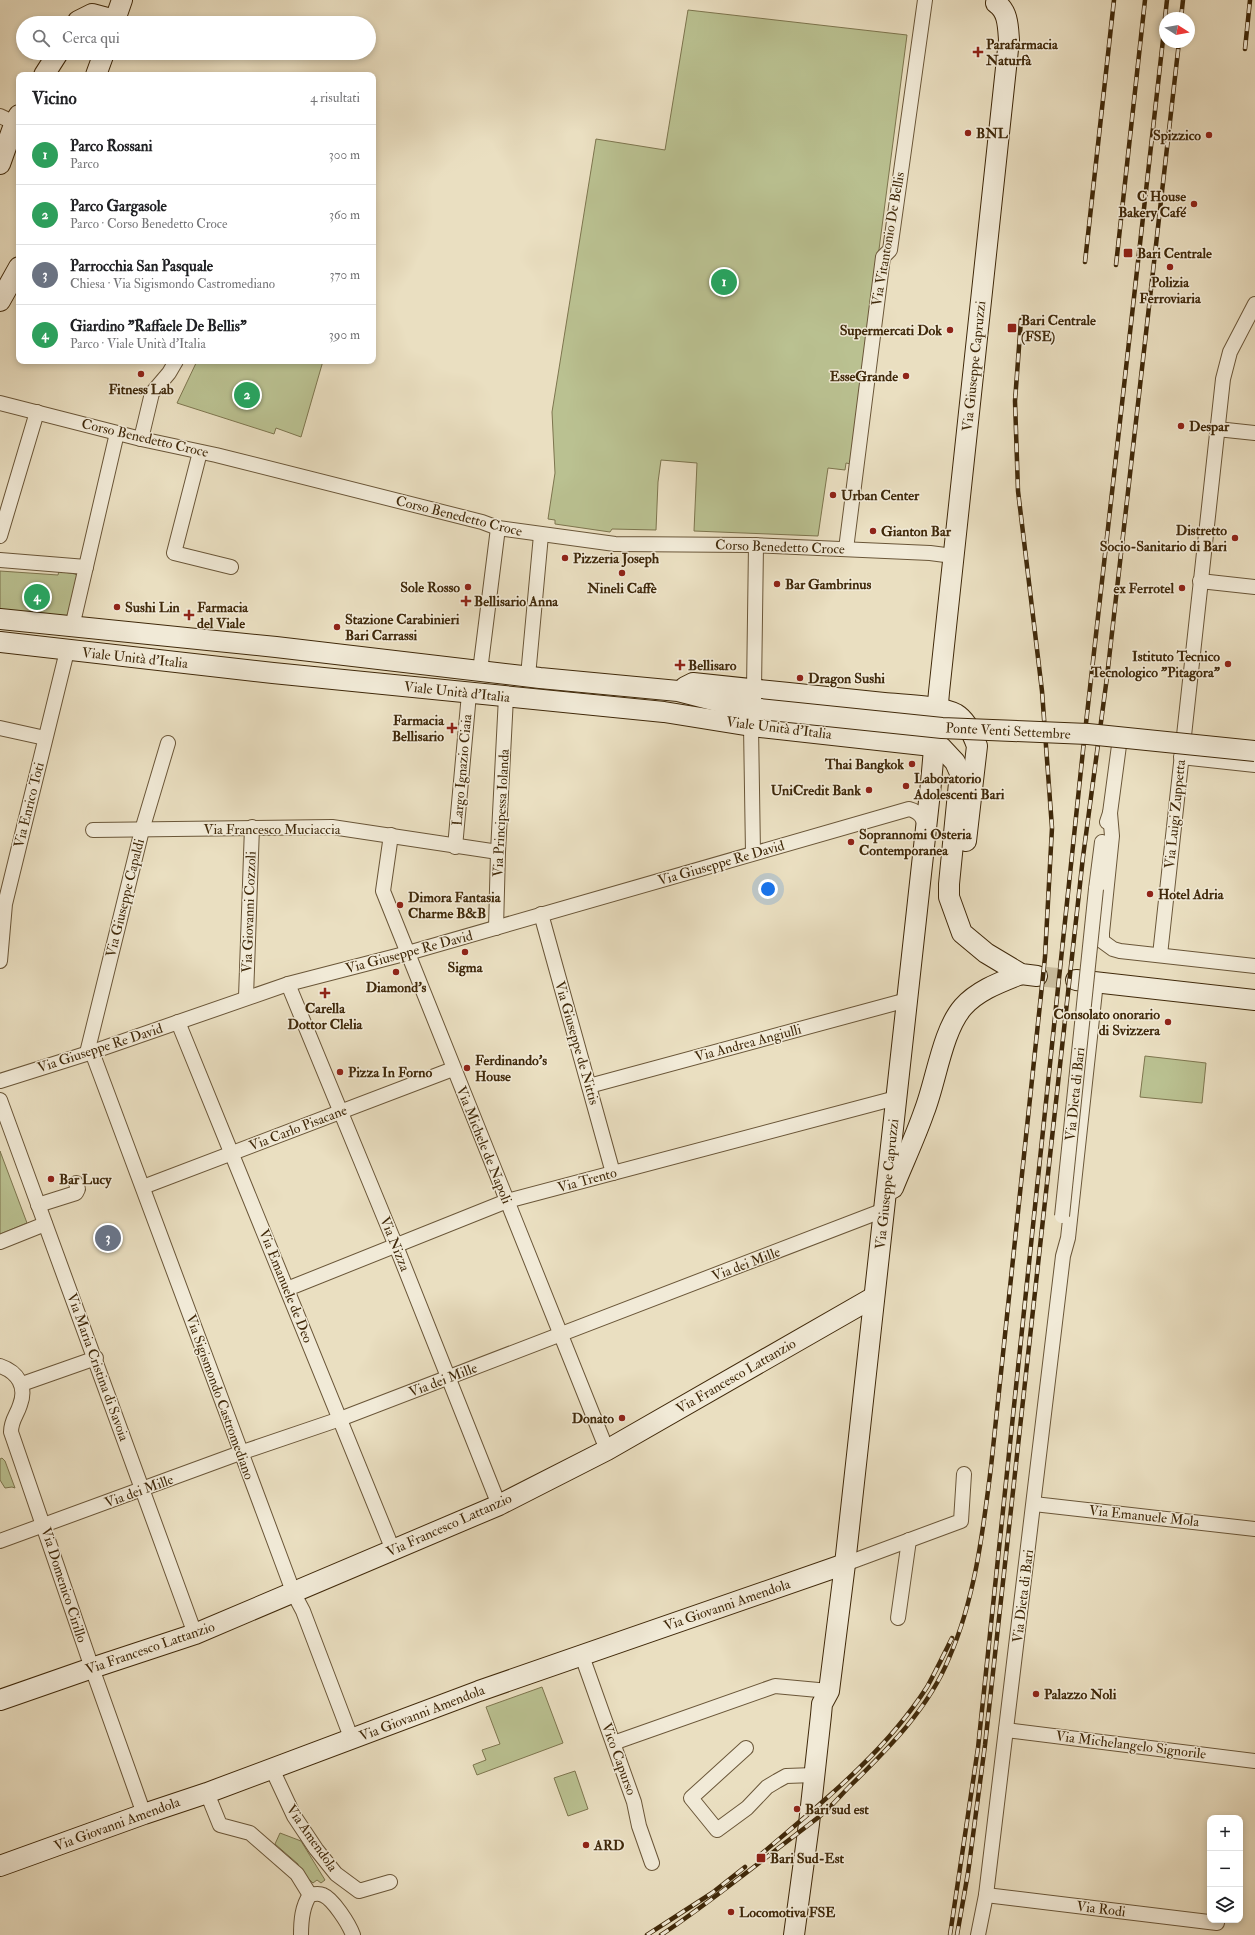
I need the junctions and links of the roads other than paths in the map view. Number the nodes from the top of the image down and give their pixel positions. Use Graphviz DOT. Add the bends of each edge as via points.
graph roads {
  1 [pos="89,0"];
  2 [pos="122,0"];
  3 [pos="925,0"];
  4 [pos="1003,1"];
  5 [pos="80,16"];
  6 [pos="88,16"];
  7 [pos="100,16"];
  8 [pos="116,16"];
  9 [pos="54,60"];
  10 [pos="101,60"];
  11 [pos="46,72"];
  12 [pos="97,72"];
  13 [pos="13,119"];
  14 [pos="0,164"];
  15 [pos="16,272"];
  16 [pos="0,301"];
  17 [pos="1255,304"];
  18 [pos="174,364"];
  19 [pos="0,403"];
  20 [pos="37,412"];
  21 [pos="1217,429"];
  22 [pos="117,433"];
  23 [pos="1255,433"];
  24 [pos="141,439"];
  25 [pos="200,452"];
  26 [pos="498,528"];
  27 [pos="538,534"];
  28 [pos="0,536"];
  29 [pos="756,545"];
  30 [pos="846,549"];
  31 [pos="953,556"];
  32 [pos="0,560"];
  33 [pos="86,567"];
  34 [pos="231,567"];
  35 [pos="1200,581"];
  36 [pos="1255,587"];
  37 [pos="0,619"];
  38 [pos="72,627"];
  39 [pos="186,638"];
  40 [pos="0,642"];
  41 [pos="67,650"];
  42 [pos="375,658"];
  43 [pos="183,663"];
  44 [pos="480,671"];
  45 [pos="528,676"];
  46 [pos="372,684"];
  47 [pos="754,689"];
  48 [pos="678,691"];
  49 [pos="469,694"];
  50 [pos="506,697"];
  51 [pos="937,709"];
  52 [pos="756,718"];
  53 [pos="0,728"];
  54 [pos="45,738"];
  55 [pos="168,743"];
  56 [pos="938,746"];
  57 [pos="1181,751"];
  58 [pos="1255,751"];
  59 [pos="1255,764"];
  60 [pos="1110,813"];
  61 [pos="252,827"];
  62 [pos="926,829"];
  63 [pos="93,830"];
  64 [pos="142,830"];
  65 [pos="391,835"];
  66 [pos="455,847"];
  67 [pos="498,852"];
  68 [pos="753,853"];
  69 [pos="3,904"];
  70 [pos="954,906"];
  71 [pos="541,914"];
  72 [pos="496,928"];
  73 [pos="408,953"];
  74 [pos="1160,955"];
  75 [pos="0,960"];
  76 [pos="1255,966"];
  77 [pos="1076,980"];
  78 [pos="1096,982"];
  79 [pos="288,984"];
  80 [pos="246,997"];
  81 [pos="907,1000"];
  82 [pos="1255,1000"];
  83 [pos="178,1022"];
  84 [pos="90,1052"];
  85 [pos="453,1069"];
  86 [pos="0,1081"];
  87 [pos="589,1086"];
  88 [pos="896,1098"];
  89 [pos="0,1100"];
  90 [pos="341,1112"];
  91 [pos="232,1153"];
  92 [pos="613,1173"];
  93 [pos="76,1183"];
  94 [pos="143,1187"];
  95 [pos="507,1201"];
  96 [pos="38,1205"];
  97 [pos="884,1210"];
  98 [pos="45,1224"];
  99 [pos="0,1242"];
  100 [pos="396,1246"];
  101 [pos="1063,1256"];
  102 [pos="287,1289"];
  103 [pos="874,1297"];
  104 [pos="561,1335"];
  105 [pos="96,1358"];
  106 [pos="0,1366"];
  107 [pos="448,1378"];
  108 [pos="22,1384"];
  109 [pos="340,1419"];
  110 [pos="607,1450"];
  111 [pos="240,1453"];
  112 [pos="964,1474"];
  113 [pos="143,1490"];
  114 [pos="1034,1504"];
  115 [pos="499,1505"];
  116 [pos="44,1525"];
  117 [pos="1255,1529"];
  118 [pos="908,1540"];
  119 [pos="0,1541"];
  120 [pos="393,1550"];
  121 [pos="845,1564"];
  122 [pos="294,1594"];
  123 [pos="898,1618"];
  124 [pos="195,1634"];
  125 [pos="582,1656"];
  126 [pos="92,1668"];
  127 [pos="829,1691"];
  128 [pos="0,1700"];
  129 [pos="1006,1730"];
  130 [pos="352,1740"];
  131 [pos="614,1745"];
  132 [pos="746,1748"];
  133 [pos="1255,1761"];
  134 [pos="272,1769"];
  135 [pos="814,1775"];
  136 [pos="207,1793"];
  137 [pos="144,1814"];
  138 [pos="652,1863"];
  139 [pos="0,1866"];
  140 [pos="390,1882"];
  141 [pos="310,1895"];
  142 [pos="986,1895"];
  143 [pos="1207,1922"];
  144 [pos="301,1935"];
  145 [pos="353,1935"];
  146 [pos="794,1935"];
  147 [pos="806,1935"];
  148 [pos="978,1935"];
  1 -- 5 [label="main road"];
  2 -- 8 [label="main road"];
  3 -- 30 [label="street, Via Vitantonio De Bellis" via="890,250 883,257"];
  4 -- 31 [label="main road, Via Giuseppe Capruzzi" via="1003,10 1008,22 1008,46"];
  6 -- 7 [label="main road"];
  9 -- 11 [label="main road"];
  10 -- 12 [label="main road"];
  13 -- 14 [label="main road"];
  15 -- 16 [label="main road"];
  17 -- 21 [label="street, Via Luigi Zuppetta" via="1230,352 1223,379"];
  18 -- 24 [label="street" via="152,393"];
  19 -- 20 [label="street, Corso Benedetto Croce"];
  20 -- 22 [label="street, Corso Benedetto Croce"];
  20 -- 28 [label="street"];
  21 -- 23 [label="street"];
  21 -- 35 [label="street, Via Luigi Zuppetta"];
  22 -- 24 [label="street, Corso Benedetto Croce"];
  22 -- 33 [label="street"];
  24 -- 25 [label="street, Corso Benedetto Croce"];
  25 -- 26 [label="street, Corso Benedetto Croce"];
  25 -- 34 [label="street" via="174,554"];
  26 -- 27 [label="street, Corso Benedetto Croce"];
  26 -- 44 [label="street"];
  27 -- 29 [label="street, Corso Benedetto Croce" via="615,544"];
  27 -- 45 [label="street"];
  29 -- 30 [label="street, Corso Benedetto Croce"];
  29 -- 47 [label="street"];
  30 -- 31 [label="street, Corso Benedetto Croce"];
  31 -- 51 [label="main road, Via Giuseppe Capruzzi"];
  32 -- 33 [label="street"];
  33 -- 38 [label="street"];
  35 -- 36 [label="street"];
  35 -- 57 [label="street, Via Luigi Zuppetta"];
  37 -- 38 [label="main road, Viale Unità d'Italia"];
  38 -- 39 [label="main road, Viale Unità d'Italia"];
  39 -- 42 [label="main road, Viale Unità d'Italia"];
  39 -- 43 [label="main road" via="180,650"];
  40 -- 41 [label="main road, Viale Unità d'Italia"];
  41 -- 43 [label="main road, Viale Unità d'Italia"];
  41 -- 54 [label="street, Via Enrico Toti"];
  42 -- 44 [label="main road, Viale Unità d'Italia"];
  42 -- 46 [label="main road" via="377,670"];
  43 -- 46 [label="main road, Viale Unità d'Italia"];
  44 -- 45 [label="main road, Viale Unità d'Italia"];
  45 -- 48 [label="main road, Viale Unità d'Italia"];
  46 -- 49 [label="main road, Viale Unità d'Italia"];
  47 -- 48 [label="main road, Viale Unità d'Italia" via="693,683"];
  47 -- 51 [label="main road, Viale Unità d'Italia"];
  48 -- 52 [label="main road, Viale Unità d'Italia" via="721,702"];
  49 -- 50 [label="main road, Viale Unità d'Italia"];
  49 -- 66 [label="street, Largo Ignazio Ciaia"];
  50 -- 52 [label="main road, Viale Unità d'Italia"];
  50 -- 67 [label="street, Via Principessa Iolanda"];
  51 -- 56 [label="main road, Via Giuseppe Capruzzi"];
  51 -- 70 [label="main road, Viale Unità d'Italia" via="948,710 957,715 973,734 977,746 960,894"];
  52 -- 56 [label="main road, Viale Unità d'Italia"];
  52 -- 58 [label="main road, Ponte Venti Settembre, bridge" via="1088,734"];
  52 -- 68 [label="street"];
  53 -- 54 [label="street"];
  54 -- 69 [label="street, Via Enrico Toti"];
  55 -- 64 [label="street, Via Giuseppe Capaldi"];
  56 -- 62 [label="main road, Via Giuseppe Capruzzi"];
  56 -- 70 [label="main road" via="955,762 960,773 949,884 949,897"];
  57 -- 59 [label="street"];
  57 -- 60 [label="street, Via Dieta di Bari" via="1120,738"];
  57 -- 74 [label="street, Via Luigi Zuppetta"];
  60 -- 74 [label="street, Via Dieta di Bari" via="1112,836 1102,941 1120,951"];
  60 -- 101 [label="street, Via Dieta di Bari, bridge" via="1103,836 1096,889 1062,1216 1060,1243"];
  61 -- 64 [label="street, Via Francesco Muciaccia"];
  61 -- 65 [label="street, Via Francesco Muciaccia" via="332,827"];
  61 -- 80 [label="street, Via Giovanni Cozzoli"];
  62 -- 68 [label="street, Via Giuseppe Re David" via="918,812 909,809"];
  62 -- 81 [label="main road, Via Giuseppe Capruzzi"];
  63 -- 64 [label="street, Via Francesco Muciaccia"];
  64 -- 84 [label="street, Via Giuseppe Capaldi"];
  65 -- 66 [label="street, Via Francesco Muciaccia"];
  65 -- 73 [label="street, Via Michele de Napoli" via="383,891"];
  66 -- 67 [label="street, Via Francesco Muciaccia"];
  67 -- 72 [label="street, Via Principessa Iolanda"];
  68 -- 71 [label="street, Via Giuseppe Re David"];
  69 -- 75 [label="street, Via Enrico Toti"];
  70 -- 97 [label="main road" via="962,933 986,953 1029,975 998,983 977,995 964,1006 954,1021 924,1111"];
  71 -- 72 [label="street, Via Giuseppe Re David"];
  71 -- 87 [label="street, Via Giuseppe de Nittis"];
  72 -- 73 [label="street, Via Giuseppe Re David"];
  73 -- 79 [label="street, Via Giuseppe Re David"];
  73 -- 85 [label="street, Via Michele de Napoli"];
  74 -- 76 [label="street"];
  77 -- 78 [label="main road"];
  78 -- 82 [label="main road"];
  78 -- 101 [label="street, Via Dieta di Bari" via="1068,1238"];
  79 -- 80 [label="street, Via Giuseppe Re David"];
  79 -- 90 [label="street, Via Nizza"];
  80 -- 83 [label="street, Via Giuseppe Re David"];
  81 -- 87 [label="street, Via Andrea Angiulli"];
  81 -- 88 [label="main road, Via Giuseppe Capruzzi"];
  83 -- 84 [label="street, Via Giuseppe Re David"];
  83 -- 91 [label="street, Via Emanuele de Deo"];
  84 -- 86 [label="street, Via Giuseppe Re David"];
  84 -- 94 [label="street, Via Sigismondo Castromediano"];
  85 -- 90 [label="street, Via Carlo Pisacane"];
  85 -- 95 [label="street, Via Michele de Napoli"];
  87 -- 92 [label="street, Via Giuseppe de Nittis"];
  88 -- 92 [label="street, Via Trento"];
  88 -- 97 [label="main road, Via Giuseppe Capruzzi"];
  89 -- 96 [label="street, Via Maria Cristina di Savoia"];
  90 -- 91 [label="street, Via Carlo Pisacane"];
  90 -- 100 [label="street, Via Nizza"];
  91 -- 94 [label="street, Via Carlo Pisacane"];
  91 -- 102 [label="street, Via Emanuele de Deo"];
  92 -- 95 [label="street, Via Trento"];
  93 -- 96 [label="street" via="76,1193"];
  94 -- 111 [label="street, Via Sigismondo Castromediano"];
  95 -- 100 [label="street, Via Trento"];
  95 -- 104 [label="street, Via Michele de Napoli"];
  96 -- 98 [label="street, Via Maria Cristina di Savoia"];
  97 -- 103 [label="main road, Via Giuseppe Capruzzi"];
  97 -- 104 [label="street, Via dei Mille"];
  98 -- 99 [label="street"];
  98 -- 105 [label="street, Via Maria Cristina di Savoia"];
  100 -- 102 [label="street, Via Trento"];
  100 -- 107 [label="street, Via Nizza"];
  101 -- 114 [label="street, Via Dieta di Bari"];
  102 -- 109 [label="street, Via Emanuele de Deo"];
  103 -- 110 [label="main road, Via Francesco Lattanzio"];
  103 -- 121 [label="main road, Via Giuseppe Capruzzi"];
  104 -- 107 [label="street, Via dei Mille"];
  104 -- 110 [label="street, Via Michele de Napoli"];
  105 -- 108 [label="street"];
  105 -- 113 [label="street, Via Maria Cristina di Savoia"];
  106 -- 108 [label="street" via="15,1374"];
  107 -- 109 [label="street, Via dei Mille"];
  107 -- 115 [label="street, Via Nizza"];
  108 -- 116 [label="street, Via Domenico Cirillo" via="23,1395 11,1424 11,1432"];
  109 -- 111 [label="street, Via dei Mille"];
  109 -- 120 [label="street, Via Emanuele de Deo"];
  110 -- 115 [label="main road, Via Francesco Lattanzio"];
  111 -- 113 [label="street, Via dei Mille"];
  111 -- 122 [label="street, Via Sigismondo Castromediano"];
  112 -- 118 [label="street" via="961,1521"];
  113 -- 116 [label="street, Via dei Mille"];
  113 -- 124 [label="street, Via Maria Cristina di Savoia"];
  114 -- 117 [label="street, Via Emanuele Mola"];
  114 -- 129 [label="street, Via Dieta di Bari"];
  115 -- 120 [label="main road, Via Francesco Lattanzio"];
  116 -- 119 [label="street, Via dei Mille"];
  116 -- 126 [label="street, Via Domenico Cirillo"];
  118 -- 121 [label="street"];
  118 -- 123 [label="street"];
  120 -- 122 [label="main road, Via Francesco Lattanzio"];
  121 -- 125 [label="main road, Via Giovanni Amendola"];
  121 -- 127 [label="main road, Via Giuseppe Capruzzi"];
  122 -- 124 [label="main road, Via Francesco Lattanzio"];
  122 -- 130 [label="street, Via Sigismondo Castromediano" via="303,1611"];
  124 -- 126 [label="main road, Via Francesco Lattanzio"];
  125 -- 130 [label="main road, Via Giovanni Amendola" via="479,1691"];
  125 -- 131 [label="street, Vico Capurso"];
  126 -- 128 [label="main road, Via Francesco Lattanzio"];
  126 -- 137 [label="street, Via Domenico Cirillo"];
  127 -- 131 [label="street" via="775,1686 619,1741"];
  127 -- 135 [label="main road" via="822,1704"];
  127 -- 147 [label="main road" via="833,1717"];
  129 -- 133 [label="street, Via Michelangelo Signorile"];
  129 -- 142 [label="street, Via Dieta di Bari"];
  130 -- 134 [label="main road, Via Giovanni Amendola"];
  131 -- 138 [label="street, Vico Capurso"];
  132 -- 135 [label="street" via="691,1798 717,1830 747,1808 777,1780 786,1776"];
  134 -- 136 [label="main road, Via Giovanni Amendola"];
  134 -- 140 [label="street, Via Amendola" via="294,1816 336,1874 359,1891"];
  135 -- 146 [label="main road"];
  136 -- 137 [label="main road, Via Giovanni Amendola"];
  136 -- 141 [label="street" via="220,1825 250,1833 296,1874"];
  137 -- 139 [label="main road, Via Giovanni Amendola"];
  141 -- 144 [label="street" via="303,1911"];
  141 -- 145 [label="street" via="323,1895 330,1900"];
  142 -- 143 [label="street, Via Rodi"];
  142 -- 148 [label="street, Via Dieta di Bari"];
}
